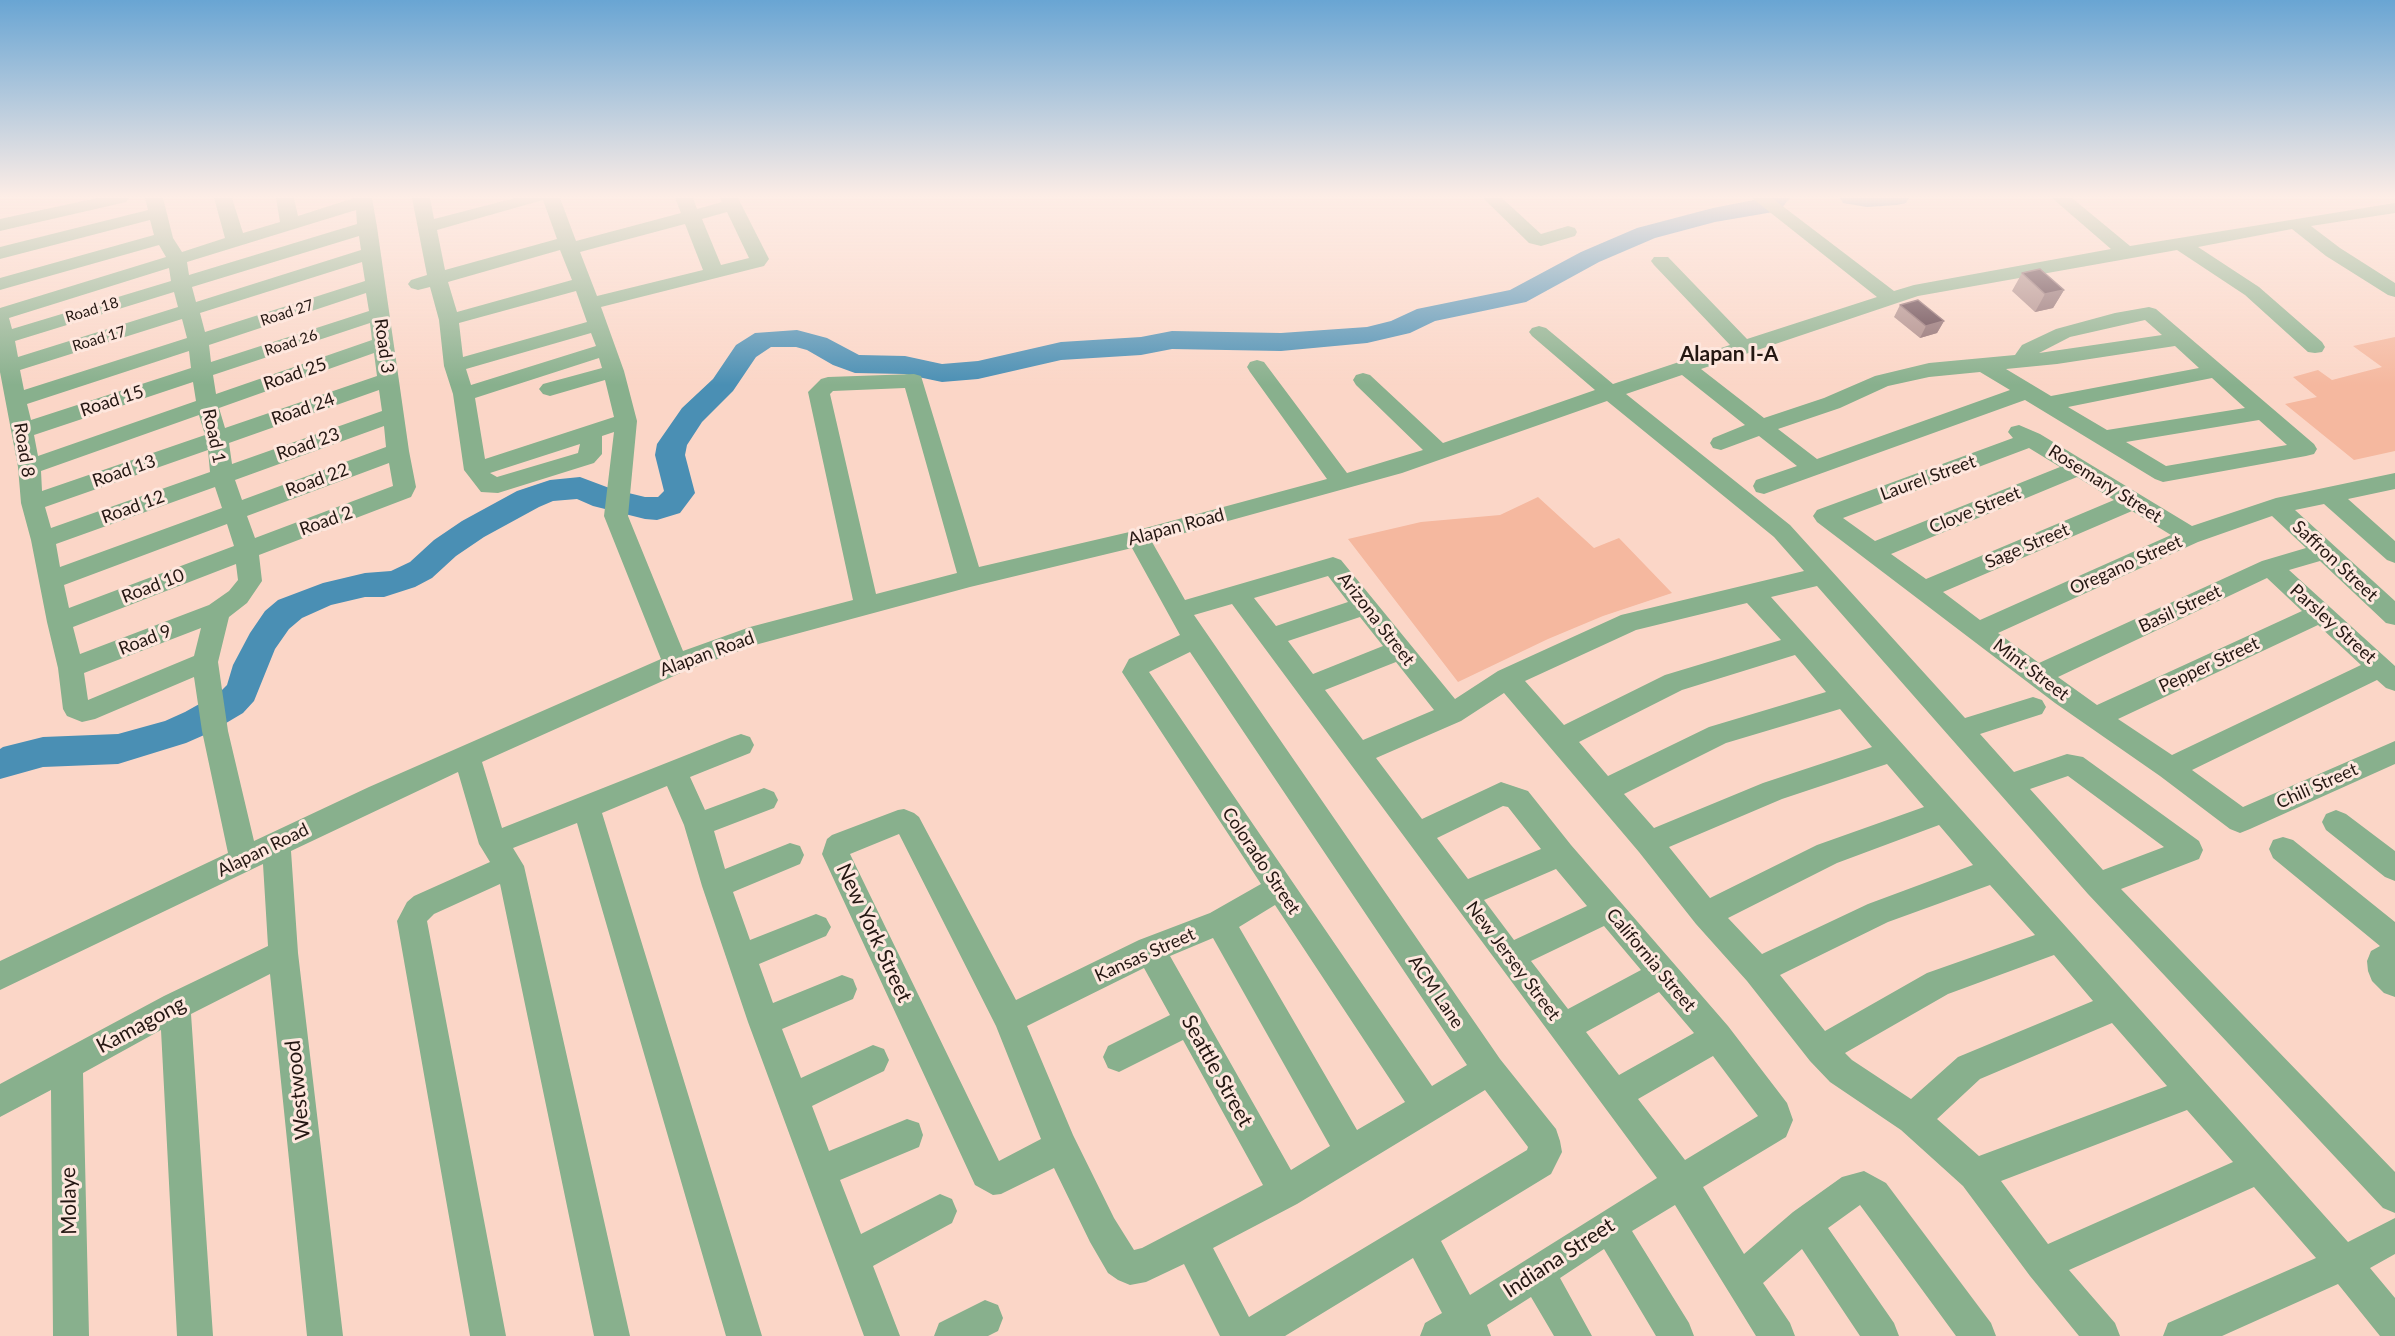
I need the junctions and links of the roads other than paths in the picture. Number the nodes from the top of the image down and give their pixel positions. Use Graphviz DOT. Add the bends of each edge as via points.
graph roads {
  1 [pos="84,260"];
  2 [pos="173,260"];
  3 [pos="177,260"];
  4 [pos="255,260"];
  5 [pos="351,260"];
  6 [pos="372,260"];
  7 [pos="427,260"];
  8 [pos="508,260"];
  9 [pos="573,260"];
  10 [pos="709,260"];
  11 [pos="758,260"];
  12 [pos="1842,260"];
  13 [pos="2081,260"];
  14 [pos="2205,260"];
  15 [pos="2350,260"];
  16 [pos="1661,261"];
  17 [pos="714,273"];
  18 [pos="427,281"];
  19 [pos="181,283"];
  20 [pos="581,283"];
  21 [pos="0,284"];
  22 [pos="375,284"];
  23 [pos="2395,291"];
  24 [pos="1891,298"];
  25 [pos="590,304"];
  26 [pos="189,311"];
  27 [pos="0,314"];
  28 [pos="379,314"];
  29 [pos="449,320"];
  30 [pos="597,325"];
  31 [pos="2,329"];
  32 [pos="1539,332"];
  33 [pos="2179,339"];
  34 [pos="198,341"];
  35 [pos="383,344"];
  36 [pos="2315,347"];
  37 [pos="1743,348"];
  38 [pos="607,349"];
  39 [pos="2022,361"];
  40 [pos="454,366"];
  41 [pos="1985,366"];
  42 [pos="9,367"];
  43 [pos="1257,367"];
  44 [pos="1685,367"];
  45 [pos="203,371"];
  46 [pos="614,371"];
  47 [pos="2216,371"];
  48 [pos="388,380"];
  49 [pos="1363,380"];
  50 [pos="550,389"];
  51 [pos="1610,392"];
  52 [pos="2026,392"];
  53 [pos="464,394"];
  54 [pos="16,400"];
  55 [pos="207,404"];
  56 [pos="2047,404"];
  57 [pos="2262,412"];
  58 [pos="393,415"];
  59 [pos="626,421"];
  60 [pos="1761,427"];
  61 [pos="21,431"];
  62 [pos="2026,436"];
  63 [pos="217,438"];
  64 [pos="2103,438"];
  65 [pos="1720,443"];
  66 [pos="398,451"];
  67 [pos="1439,452"];
  68 [pos="29,467"];
  69 [pos="1814,468"];
  70 [pos="2078,468"];
  71 [pos="222,474"];
  72 [pos="1342,483"];
  73 [pos="2386,483"];
  74 [pos="1764,486"];
  75 [pos="403,490"];
  76 [pos="2330,496"];
  77 [pos="2395,500"];
  78 [pos="2132,501"];
  79 [pos="32,503"];
  80 [pos="2276,506"];
  81 [pos="236,510"];
  82 [pos="1825,516"];
  83 [pos="2190,536"];
  84 [pos="1138,538"];
  85 [pos="43,540"];
  86 [pos="247,550"];
  87 [pos="2325,551"];
  88 [pos="1872,552"];
  89 [pos="2395,554"];
  90 [pos="2270,567"];
  91 [pos="1821,576"];
  92 [pos="970,578"];
  93 [pos="51,580"];
  94 [pos="1923,591"];
  95 [pos="1752,593"];
  96 [pos="1237,594"];
  97 [pos="866,606"];
  98 [pos="1364,606"];
  99 [pos="1178,611"];
  100 [pos="218,612"];
  101 [pos="2321,613"];
  102 [pos="2395,616"];
  103 [pos="58,622"];
  104 [pos="1979,631"];
  105 [pos="1271,637"];
  106 [pos="1195,639"];
  107 [pos="1800,644"];
  108 [pos="1400,650"];
  109 [pos="205,662"];
  110 [pos="676,664"];
  111 [pos="71,668"];
  112 [pos="2388,674"];
  113 [pos="2038,675"];
  114 [pos="1507,678"];
  115 [pos="1307,687"];
  116 [pos="1846,697"];
  117 [pos="2033,707"];
  118 [pos="1452,714"];
  119 [pos="2096,717"];
  120 [pos="1960,730"];
  121 [pos="1561,739"];
  122 [pos="741,746"];
  123 [pos="1892,751"];
  124 [pos="2395,752"];
  125 [pos="1358,754"];
  126 [pos="467,756"];
  127 [pos="2170,768"];
  128 [pos="674,772"];
  129 [pos="2010,785"];
  130 [pos="1604,791"];
  131 [pos="764,800"];
  132 [pos="587,808"];
  133 [pos="1945,811"];
  134 [pos="2240,821"];
  135 [pos="2336,822"];
  136 [pos="698,825"];
  137 [pos="1418,834"];
  138 [pos="276,843"];
  139 [pos="1649,843"];
  140 [pos="2283,849"];
  141 [pos="1561,854"];
  142 [pos="502,855"];
  143 [pos="790,855"];
  144 [pos="243,859"];
  145 [pos="2395,868"];
  146 [pos="1995,870"];
  147 [pos="2098,885"];
  148 [pos="716,886"];
  149 [pos="1280,888"];
  150 [pos="1463,895"];
  151 [pos="1608,909"];
  152 [pos="1706,915"];
  153 [pos="1220,922"];
  154 [pos="816,927"];
  155 [pos="2059,940"];
  156 [pos="2395,940"];
  157 [pos="1150,950"];
  158 [pos="2395,952"];
  159 [pos="283,953"];
  160 [pos="742,957"];
  161 [pos="1509,957"];
  162 [pos="1758,971"];
  163 [pos="1663,974"];
  164 [pos="0,976"];
  165 [pos="2395,983"];
  166 [pos="842,988"];
  167 [pos="175,1006"];
  168 [pos="2116,1006"];
  169 [pos="1009,1019"];
  170 [pos="1190,1021"];
  171 [pos="764,1022"];
  172 [pos="1564,1028"];
  173 [pos="1717,1037"];
  174 [pos="1821,1050"];
  175 [pos="1119,1057"];
  176 [pos="873,1060"];
  177 [pos="67,1065"];
  178 [pos="1490,1070"];
  179 [pos="2193,1092"];
  180 [pos="1614,1095"];
  181 [pos="793,1098"];
  182 [pos="0,1101"];
  183 [pos="1427,1107"];
  184 [pos="1913,1119"];
  185 [pos="907,1135"];
  186 [pos="1061,1147"];
  187 [pos="1351,1151"];
  188 [pos="2259,1168"];
  189 [pos="820,1172"];
  190 [pos="1975,1174"];
  191 [pos="1681,1182"];
  192 [pos="1285,1192"];
  193 [pos="2395,1197"];
  194 [pos="940,1211"];
  195 [pos="1804,1224"];
  196 [pos="1609,1226"];
  197 [pos="1419,1234"];
  198 [pos="2395,1235"];
  199 [pos="1191,1241"];
  200 [pos="852,1258"];
  201 [pos="2042,1264"];
  202 [pos="2344,1264"];
  203 [pos="1537,1273"];
  204 [pos="1740,1280"];
  205 [pos="985,1318"];
  206 [pos="2395,1326"];
  207 [pos="1459,1330"];
  208 [pos="71,1336"];
  209 [pos="195,1336"];
  210 [pos="325,1336"];
  211 [pos="488,1336"];
  212 [pos="612,1336"];
  213 [pos="744,1336"];
  214 [pos="882,1336"];
  215 [pos="952,1336"];
  216 [pos="1239,1336"];
  217 [pos="1251,1336"];
  218 [pos="1574,1336"];
  219 [pos="1676,1336"];
  220 [pos="1777,1336"];
  221 [pos="1881,1336"];
  222 [pos="1978,1336"];
  223 [pos="2102,1336"];
  224 [pos="2181,1336"];
  1 -- 21 [label="street"];
  2 -- 27 [label="street, Road 3"];
  3 -- 19 [label="street, Road 1"];
  4 -- 19 [label="street, Road 18"];
  5 -- 26 [label="street, Road 17"];
  6 -- 22 [label="street, Road 3"];
  7 -- 18 [label="street"];
  8 -- 18 [label="street"];
  9 -- 20 [label="street"];
  10 -- 17 [label="street"];
  11 -- 17 [label="street"];
  12 -- 24 [label="street"];
  13 -- 24 [label="street, Alapan Road"];
  14 -- 36 [label="street" via="2253,291"];
  15 -- 23 [label="street"];
  16 -- 37 [label="street"];
  17 -- 25 [label="street"];
  18 -- 29 [label="street"];
  19 -- 26 [label="street, Road 1"];
  19 -- 31 [label="street, Road 18"];
  20 -- 25 [label="street"];
  20 -- 29 [label="street"];
  22 -- 28 [label="street, Road 3"];
  22 -- 34 [label="street, Road 27"];
  24 -- 37 [label="street, Alapan Road"];
  25 -- 30 [label="street"];
  26 -- 34 [label="street, Road 1"];
  26 -- 42 [label="street, Road 17"];
  28 -- 35 [label="street, Road 3"];
  28 -- 45 [label="street, Road 26"];
  29 -- 40 [label="street"];
  30 -- 38 [label="street"];
  30 -- 40 [label="street"];
  31 -- 42 [label="street, Road 8"];
  32 -- 51 [label="street"];
  33 -- 39 [label="street"];
  33 -- 39 [label="street" via="2149,313 2063,333 2030,350"];
  33 -- 47 [label="street"];
  34 -- 45 [label="street, Road 1"];
  34 -- 54 [label="street, Road 27"];
  35 -- 48 [label="street, Road 3"];
  35 -- 55 [label="street, Road 25"];
  37 -- 44 [label="street, Alapan Road"];
  38 -- 46 [label="street"];
  38 -- 53 [label="street"];
  39 -- 41 [label="street"];
  40 -- 53 [label="street"];
  41 -- 52 [label="street"];
  41 -- 60 [label="street" via="1929,370 1882,381"];
  42 -- 54 [label="street, Road 8"];
  43 -- 72 [label="street"];
  44 -- 51 [label="street, Alapan Road"];
  44 -- 60 [label="street"];
  45 -- 55 [label="street, Road 1"];
  45 -- 61 [label="street, Road 15"];
  46 -- 50 [label="street"];
  46 -- 59 [label="street"];
  47 -- 56 [label="street"];
  47 -- 57 [label="street"];
  48 -- 58 [label="street, Road 3"];
  48 -- 63 [label="street, Road 24"];
  49 -- 67 [label="street"];
  51 -- 67 [label="street, Alapan Road"];
  51 -- 91 [label="street" via="1782,531"];
  52 -- 56 [label="street"];
  52 -- 69 [label="street"];
  53 -- 59 [label="street" via="475,470 489,486 586,458 591,454 591,434"];
  54 -- 61 [label="street, Road 8"];
  55 -- 63 [label="street, Road 1"];
  55 -- 68 [label="street, Road 25"];
  56 -- 64 [label="street"];
  57 -- 64 [label="street"];
  57 -- 64 [label="street" via="2306,449 2163,474"];
  58 -- 66 [label="street, Road 3"];
  58 -- 71 [label="street, Road 23"];
  59 -- 110 [label="street" via="616,516"];
  60 -- 65 [label="street"];
  60 -- 69 [label="street"];
  61 -- 68 [label="street, Road 8"];
  62 -- 70 [label="street, Rosemary Street"];
  62 -- 82 [label="street, Laurel Street"];
  63 -- 71 [label="street, Road 1"];
  63 -- 79 [label="street, Road 13"];
  66 -- 75 [label="street, Road 3"];
  66 -- 81 [label="street, Road 22"];
  67 -- 72 [label="street, Alapan Road"];
  68 -- 79 [label="street, Road 8"];
  69 -- 74 [label="street"];
  70 -- 78 [label="street, Rosemary Street"];
  70 -- 88 [label="street, Clove Street"];
  71 -- 81 [label="street, Road 1"];
  71 -- 85 [label="street, Road 12"];
  72 -- 84 [label="street, Alapan Road"];
  73 -- 76 [label="street, Oregano Street"];
  73 -- 77 [label="street"];
  75 -- 86 [label="street, Road 2"];
  76 -- 80 [label="street, Oregano Street"];
  76 -- 89 [label="street"];
  78 -- 83 [label="street, Rosemary Street"];
  78 -- 94 [label="street, Sage Street"];
  79 -- 85 [label="street, Road 8"];
  80 -- 83 [label="street, Oregano Street"];
  80 -- 87 [label="street, Saffron Street"];
  81 -- 86 [label="street, Road 1"];
  81 -- 93 [label="street"];
  82 -- 88 [label="street, Mint Street"];
  83 -- 104 [label="street, Oregano Street"];
  84 -- 92 [label="street, Alapan Road"];
  84 -- 99 [label="street, ACM Lane"];
  85 -- 93 [label="street, Road 8"];
  86 -- 100 [label="street, Road 1" via="250,581 238,597"];
  86 -- 103 [label="street, Road 10"];
  87 -- 90 [label="street, Basil Street"];
  87 -- 102 [label="street, Saffron Street"];
  88 -- 94 [label="street, Mint Street"];
  90 -- 101 [label="street, Parsley Street"];
  90 -- 113 [label="street, Basil Street"];
  91 -- 95 [label="street"];
  91 -- 120 [label="street"];
  92 -- 97 [label="street, Alapan Road"];
  92 -- 97 [label="street" via="914,381 828,384 819,392"];
  93 -- 103 [label="street, Road 8"];
  94 -- 104 [label="street, Mint Street"];
  95 -- 107 [label="street"];
  95 -- 114 [label="street" via="1630,622"];
  96 -- 98 [label="street, Arizona Street" via="1333,566"];
  96 -- 99 [label="street, Arizona Street"];
  96 -- 105 [label="street, New Jersey Street"];
  97 -- 110 [label="street, Alapan Road" via="750,638"];
  98 -- 105 [label="street"];
  98 -- 108 [label="street, Arizona Street"];
  99 -- 106 [label="street, ACM Lane"];
  100 -- 109 [label="street"];
  100 -- 111 [label="street, Road 9"];
  101 -- 112 [label="street, Parsley Street"];
  101 -- 119 [label="street, Pepper Street"];
  103 -- 111 [label="street, Road 8"];
  104 -- 113 [label="street, Mint Street"];
  105 -- 115 [label="street, New Jersey Street"];
  106 -- 149 [label="street, Colorado Street" via="1138,666 1135,672"];
  106 -- 178 [label="street, ACM Lane"];
  107 -- 116 [label="street"];
  107 -- 121 [label="street" via="1674,682"];
  108 -- 115 [label="street"];
  108 -- 118 [label="street, Arizona Street"];
  109 -- 111 [label="street, Road 8" via="82,712 76,709"];
  109 -- 144 [label="street" via="215,731"];
  110 -- 126 [label="street, Alapan Road"];
  112 -- 127 [label="street"];
  113 -- 119 [label="street, Mint Street"];
  114 -- 118 [label="street"];
  114 -- 121 [label="street"];
  115 -- 125 [label="street, New Jersey Street"];
  116 -- 123 [label="street"];
  116 -- 130 [label="street" via="1718,735"];
  117 -- 120 [label="street"];
  118 -- 125 [label="street"];
  119 -- 127 [label="street, Mint Street"];
  120 -- 129 [label="street"];
  121 -- 130 [label="street"];
  122 -- 128 [label="street"];
  123 -- 133 [label="street"];
  123 -- 139 [label="street" via="1773,791"];
  124 -- 134 [label="street, Chili Street"];
  125 -- 137 [label="street, New Jersey Street"];
  126 -- 138 [label="street, Alapan Road"];
  126 -- 142 [label="street"];
  127 -- 134 [label="street, Mint Street"];
  128 -- 132 [label="street"];
  128 -- 136 [label="street"];
  129 -- 147 [label="street"];
  129 -- 147 [label="street" via="2073,765 2189,850"];
  130 -- 139 [label="street"];
  131 -- 136 [label="street"];
  132 -- 142 [label="street"];
  132 -- 213 [label="street"];
  133 -- 146 [label="street"];
  133 -- 152 [label="street" via="1827,854"];
  135 -- 145 [label="street"];
  136 -- 148 [label="street"];
  137 -- 141 [label="street, California Street" via="1501,794 1510,795 1518,799"];
  137 -- 150 [label="street, New Jersey Street"];
  138 -- 144 [label="street, Alapan Road"];
  138 -- 159 [label="street, Westwood"];
  139 -- 152 [label="street"];
  140 -- 156 [label="street"];
  141 -- 150 [label="street"];
  141 -- 151 [label="street, California Street"];
  142 -- 211 [label="street" via="424,905 412,921"];
  142 -- 212 [label="street"];
  143 -- 148 [label="street"];
  144 -- 164 [label="street, Alapan Road"];
  146 -- 155 [label="street"];
  146 -- 162 [label="street" via="1878,913"];
  147 -- 193 [label="street"];
  148 -- 160 [label="street"];
  149 -- 153 [label="street, Kansas Street"];
  149 -- 183 [label="street, Colorado Street"];
  150 -- 161 [label="street, New Jersey Street"];
  151 -- 161 [label="street"];
  151 -- 163 [label="street, California Street"];
  152 -- 162 [label="street"];
  153 -- 157 [label="street, Kansas Street"];
  153 -- 187 [label="street"];
  154 -- 160 [label="street"];
  155 -- 168 [label="street"];
  155 -- 174 [label="street" via="1938,983"];
  157 -- 169 [label="street, Kansas Street"];
  157 -- 170 [label="street, Seattle Street"];
  158 -- 165 [label="street" via="2382,961 2383,971"];
  159 -- 167 [label="street, Kamagong"];
  159 -- 210 [label="street, Westwood"];
  160 -- 171 [label="street"];
  161 -- 172 [label="street, New Jersey Street"];
  162 -- 174 [label="street"];
  163 -- 172 [label="street"];
  163 -- 173 [label="street, California Street"];
  166 -- 171 [label="street"];
  167 -- 177 [label="street, Kamagong"];
  167 -- 209 [label="street"];
  168 -- 179 [label="street"];
  168 -- 184 [label="street" via="1969,1068"];
  169 -- 186 [label="street, New York Street"];
  169 -- 186 [label="street, New York Street" via="909,825 898,822 837,848 836,854 987,1173 1001,1178"];
  170 -- 175 [label="street"];
  170 -- 192 [label="street, Seattle Street"];
  171 -- 181 [label="street"];
  172 -- 180 [label="street, New Jersey Street"];
  173 -- 180 [label="street"];
  173 -- 191 [label="street, California Street" via="1777,1120"];
  174 -- 184 [label="street" via="1841,1071"];
  176 -- 181 [label="street"];
  177 -- 182 [label="street, Kamagong"];
  177 -- 208 [label="street, Molaye"];
  178 -- 183 [label="street"];
  178 -- 197 [label="street, ACM Lane" via="1544,1142 1545,1152 1539,1162"];
  179 -- 188 [label="street"];
  179 -- 190 [label="street"];
  180 -- 191 [label="street, New Jersey Street"];
  181 -- 189 [label="street"];
  183 -- 187 [label="street"];
  184 -- 190 [label="street"];
  185 -- 189 [label="street"];
  186 -- 199 [label="street, New York Street" via="1120,1261 1130,1268 1146,1264"];
  187 -- 192 [label="street"];
  188 -- 201 [label="street"];
  188 -- 202 [label="street"];
  189 -- 200 [label="street"];
  190 -- 201 [label="street"];
  191 -- 196 [label="street, Indiana Street"];
  191 -- 204 [label="street, New Jersey Street"];
  192 -- 199 [label="street"];
  194 -- 200 [label="street"];
  195 -- 204 [label="street"];
  195 -- 221 [label="street"];
  195 -- 222 [label="street" via="1854,1189 1864,1188 1874,1195"];
  196 -- 203 [label="street, Indiana Street"];
  196 -- 219 [label="street"];
  197 -- 207 [label="street"];
  197 -- 217 [label="street, ACM Lane"];
  198 -- 202 [label="street"];
  199 -- 216 [label="street"];
  200 -- 214 [label="street"];
  201 -- 223 [label="street"];
  202 -- 206 [label="street"];
  202 -- 224 [label="street"];
  203 -- 207 [label="street, Indiana Street"];
  203 -- 218 [label="street"];
  204 -- 220 [label="street, New Jersey Street"];
  205 -- 215 [label="street"];
}
